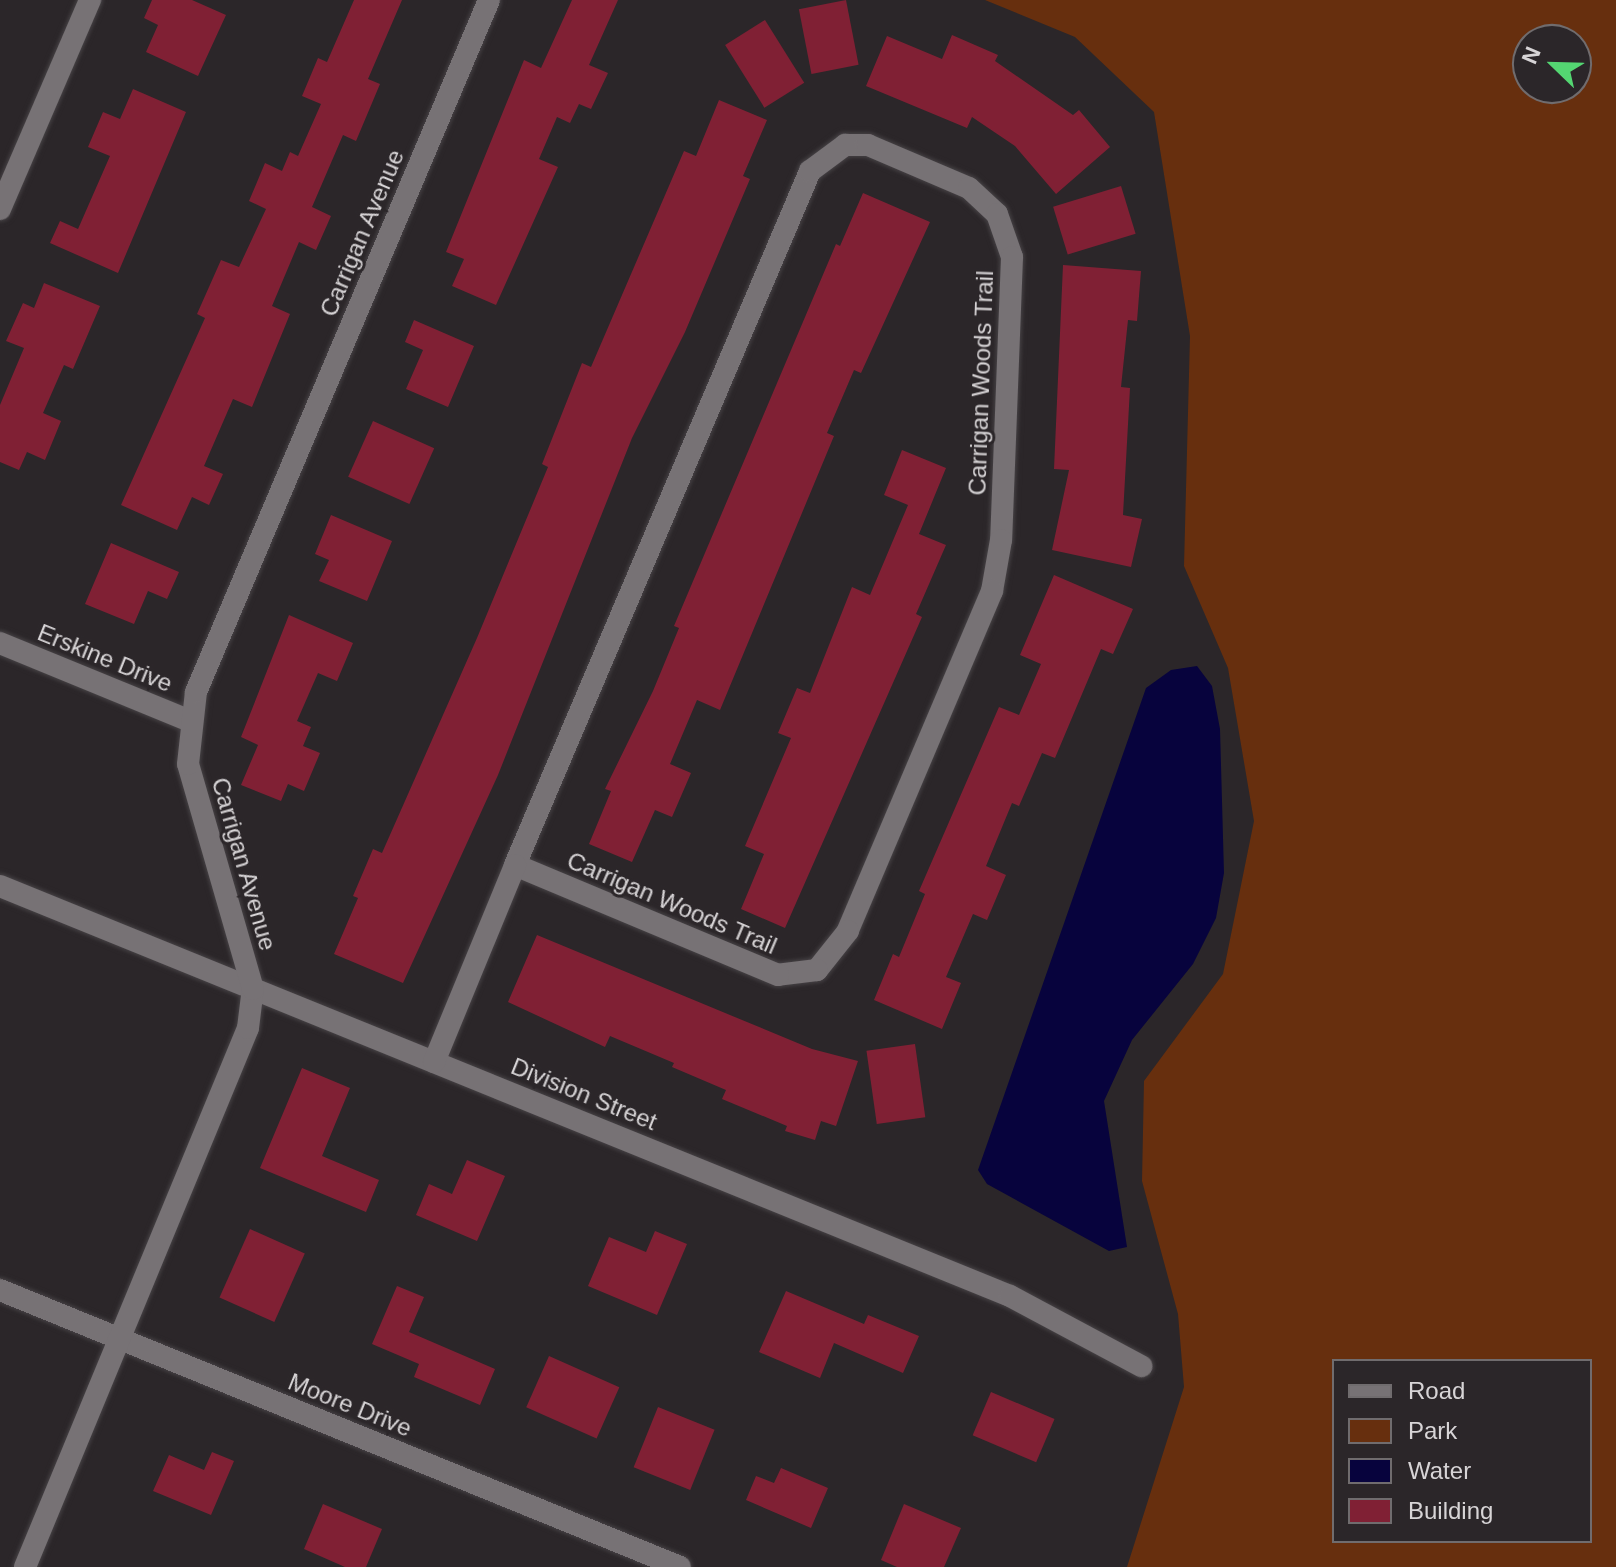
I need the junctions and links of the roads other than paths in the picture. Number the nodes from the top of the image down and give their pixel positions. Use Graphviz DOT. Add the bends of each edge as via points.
graph roads {
  1 [pos="90,0"];
  2 [pos="489,0"];
  3 [pos="0,209"];
  4 [pos="0,643"];
  5 [pos="190,721"];
  6 [pos="515,865"];
  7 [pos="0,886"];
  8 [pos="253,989"];
  9 [pos="434,1062"];
  10 [pos="0,1290"];
  11 [pos="119,1339"];
  12 [pos="1141,1366"];
  13 [pos="25,1567"];
  14 [pos="680,1567"];
  1 -- 3 [label="street"];
  2 -- 5 [label="street, Carrigan Avenue" via="210,655"];
  4 -- 5 [label="street, Erskine Drive"];
  5 -- 8 [label="street, Carrigan Avenue" via="188,764 196,800"];
  6 -- 6 [label="street, Carrigan Woods Trail" via="810,171 845,145 868,145 969,188 997,214 1012,257 1001,540 992,591 848,931 817,970 778,975"];
  6 -- 9 [label="street, Carrigan Woods Trail"];
  7 -- 8 [label="street, Division Street"];
  8 -- 9 [label="street, Division Street"];
  8 -- 11 [label="street, Carrigan Avenue" via="248,1028"];
  9 -- 12 [label="street, Division Street" via="1010,1296"];
  10 -- 11 [label="street, Moore Drive"];
  11 -- 13 [label="street, Carrigan Avenue"];
  11 -- 14 [label="street, Moore Drive"];
}
